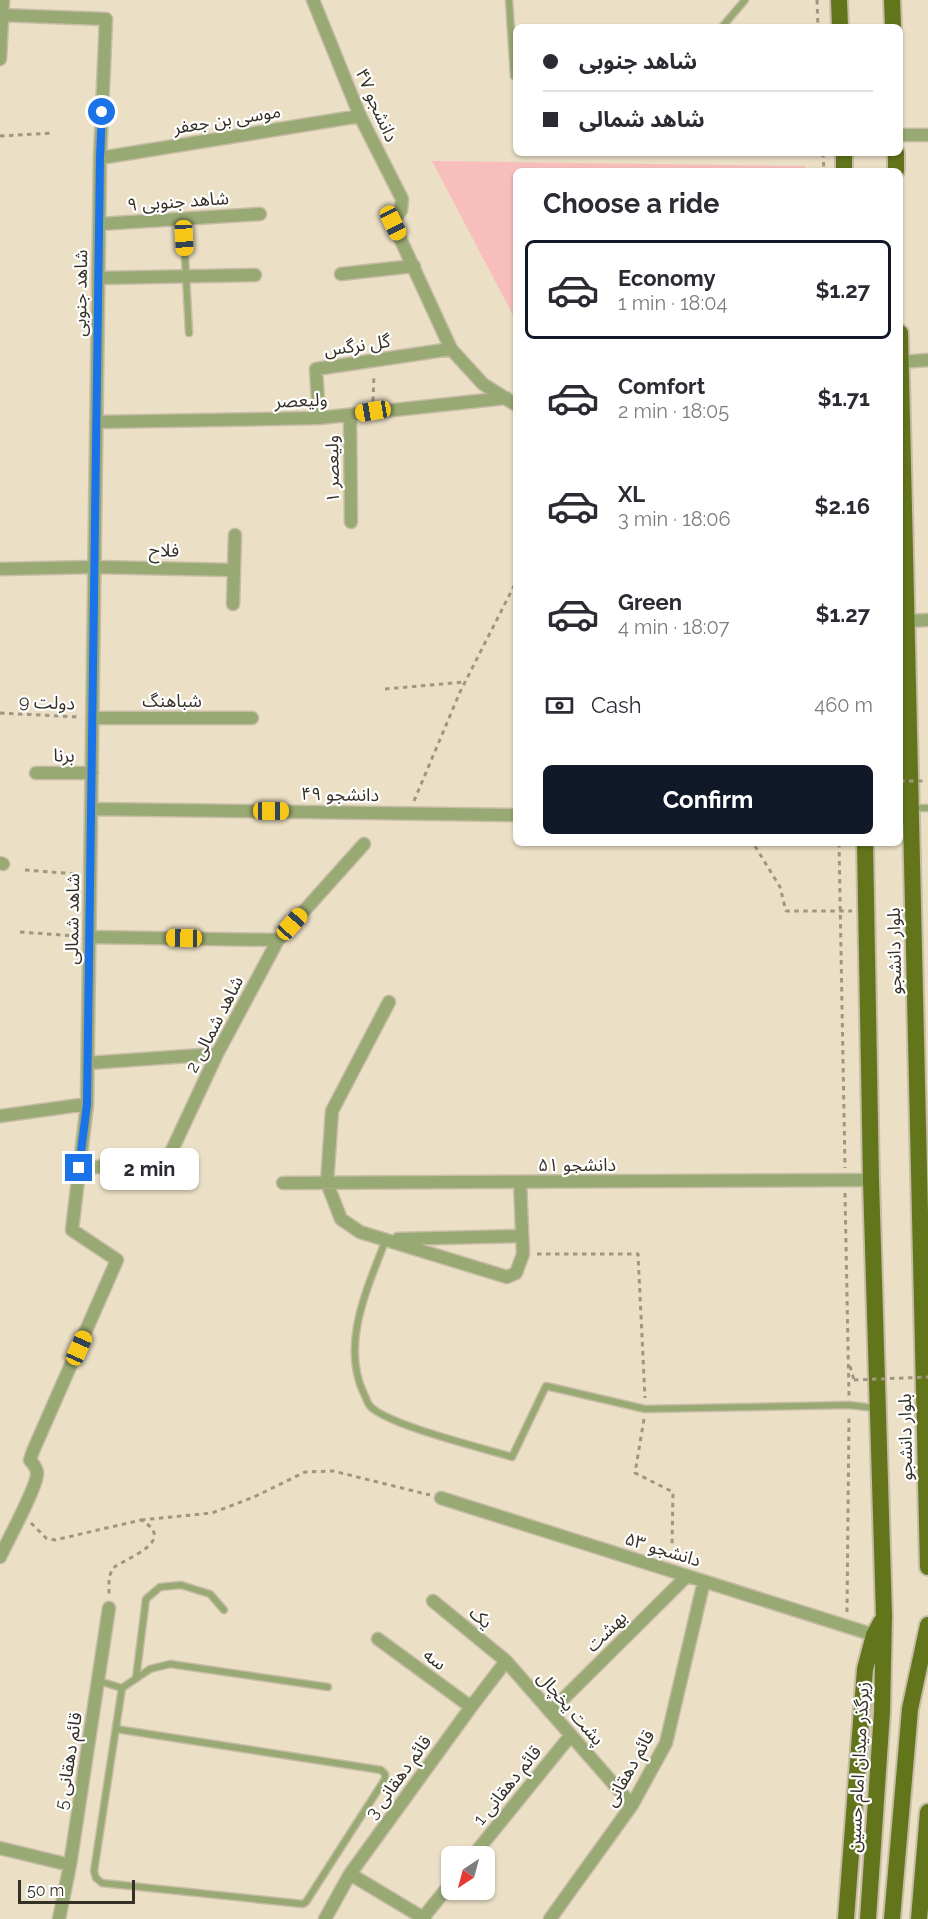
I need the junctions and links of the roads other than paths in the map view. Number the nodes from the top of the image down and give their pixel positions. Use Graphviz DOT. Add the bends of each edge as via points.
graph roads {
  1 [pos="3,0"];
  2 [pos="313,0"];
  3 [pos="509,0"];
  4 [pos="745,0"];
  5 [pos="839,0"];
  6 [pos="892,0"];
  7 [pos="1,16"];
  8 [pos="725,24"];
  9 [pos="840,24"];
  10 [pos="893,24"];
  11 [pos="0,59"];
  12 [pos="513,61"];
  13 [pos="360,116"];
  14 [pos="903,135"];
  15 [pos="928,135"];
  16 [pos="100,158"];
  17 [pos="260,214"];
  18 [pos="183,219"];
  19 [pos="99,224"];
  20 [pos="414,266"];
  21 [pos="341,274"];
  22 [pos="255,275"];
  23 [pos="186,276"];
  24 [pos="98,278"];
  25 [pos="189,333"];
  26 [pos="451,349"];
  27 [pos="928,360"];
  28 [pos="903,362"];
  29 [pos="511,402"];
  30 [pos="350,415"];
  31 [pos="319,418"];
  32 [pos="96,422"];
  33 [pos="903,448"];
  34 [pos="351,522"];
  35 [pos="235,535"];
  36 [pos="94,567"];
  37 [pos="0,569"];
  38 [pos="234,570"];
  39 [pos="233,604"];
  40 [pos="928,620"];
  41 [pos="907,621"];
  42 [pos="92,717"];
  43 [pos="252,718"];
  44 [pos="36,773"];
  45 [pos="92,773"];
  46 [pos="911,808"];
  47 [pos="928,808"];
  48 [pos="91,809"];
  49 [pos="513,815"];
  50 [pos="364,844"];
  51 [pos="865,846"];
  52 [pos="90,937"];
  53 [pos="278,940"];
  54 [pos="388,1002"];
  55 [pos="217,1054"];
  56 [pos="88,1063"];
  57 [pos="87,1104"];
  58 [pos="0,1116"];
  59 [pos="79,1168"];
  60 [pos="871,1180"];
  61 [pos="520,1182"];
  62 [pos="327,1183"];
  63 [pos="283,1184"];
  64 [pos="522,1236"];
  65 [pos="386,1239"];
  66 [pos="879,1409"];
  67 [pos="441,1498"];
  68 [pos="0,1557"];
  69 [pos="928,1567"];
  70 [pos="686,1576"];
  71 [pos="705,1581"];
  72 [pos="433,1601"];
  73 [pos="109,1608"];
  74 [pos="224,1610"];
  75 [pos="884,1616"];
  76 [pos="928,1625"];
  77 [pos="874,1635"];
  78 [pos="378,1639"];
  79 [pos="506,1661"];
  80 [pos="136,1678"];
  81 [pos="99,1682"];
  82 [pos="328,1687"];
  83 [pos="122,1688"];
  84 [pos="471,1707"];
  85 [pos="550,1712"];
  86 [pos="116,1729"];
  87 [pos="571,1735"];
  88 [pos="632,1805"];
  89 [pos="928,1812"];
  90 [pos="481,1846"];
  91 [pos="0,1848"];
  92 [pos="70,1865"];
  93 [pos="350,1874"];
  94 [pos="441,1896"];
  95 [pos="423,1918"];
  96 [pos="59,1919"];
  97 [pos="325,1919"];
  98 [pos="550,1919"];
  99 [pos="846,1919"];
  100 [pos="868,1919"];
  101 [pos="892,1919"];
  102 [pos="919,1919"];
  1 -- 7 [label="street"];
  2 -- 13 [label="street, دانشجو ۴۷"];
  3 -- 12 [label="lane"];
  4 -- 8 [label="lane"];
  5 -- 9 [label="main road"];
  6 -- 10 [label="main road"];
  7 -- 11 [label="street"];
  7 -- 16 [label="street, شاهد جنوبی" via="106,19"];
  13 -- 16 [label="street, موسی بن جعفر"];
  13 -- 20 [label="street, دانشجو ۴۷" via="402,199 393,223"];
  14 -- 15 [label="street"];
  16 -- 19 [label="street, شاهد جنوبی"];
  17 -- 18 [label="street, شاهد جنوبی ۹"];
  18 -- 19 [label="street, شاهد جنوبی ۹"];
  18 -- 23 [label="lane"];
  19 -- 24 [label="street, شاهد جنوبی"];
  20 -- 21 [label="street"];
  20 -- 26 [label="street"];
  22 -- 23 [label="street"];
  23 -- 24 [label="street"];
  23 -- 25 [label="lane"];
  24 -- 32 [label="street, شاهد جنوبی"];
  26 -- 29 [label="street" via="483,384"];
  26 -- 31 [label="street, گل نرگس" via="316,369"];
  27 -- 28 [label="street"];
  29 -- 30 [label="street, ولیعصر"];
  30 -- 31 [label="street, ولیعصر"];
  30 -- 34 [label="street, ولیعصر ۱"];
  31 -- 32 [label="street, ولیعصر"];
  32 -- 36 [label="street, شاهد جنوبی"];
  33 -- 41 [label="main road, بلوار دانشجو"];
  35 -- 38 [label="street"];
  36 -- 37 [label="street, فلاح"];
  36 -- 38 [label="street, فلاح"];
  36 -- 42 [label="street, شاهد شمالی"];
  38 -- 39 [label="street"];
  40 -- 41 [label="street"];
  41 -- 46 [label="main road, بلوار دانشجو"];
  42 -- 43 [label="street, شباهنگ"];
  42 -- 45 [label="street, شاهد شمالی"];
  44 -- 45 [label="street, برنا"];
  45 -- 48 [label="street, شاهد شمالی"];
  46 -- 47 [label="lane"];
  46 -- 69 [label="main road, بلوار دانشجو"];
  48 -- 49 [label="street, دانشجو ۴۹"];
  48 -- 52 [label="street, شاهد شمالی"];
  50 -- 53 [label="street, شاهد شمالی 2"];
  51 -- 60 [label="main road, بلوار دانشجو"];
  52 -- 53 [label="street"];
  52 -- 56 [label="street, شاهد شمالی"];
  53 -- 55 [label="street, شاهد شمالی 2"];
  54 -- 62 [label="street" via="333,1111"];
  55 -- 56 [label="street"];
  55 -- 59 [label="street, شاهد شمالی 2" via="166,1163"];
  56 -- 57 [label="street, شاهد شمالی"];
  57 -- 58 [label="street"];
  57 -- 59 [label="street, شاهد شمالی"];
  59 -- 68 [label="street, شاهد شمالی" via="72,1230 117,1260 116,1265 33,1451 30,1460 38,1474"];
  60 -- 61 [label="street, دانشجو ۵۱"];
  60 -- 66 [label="main road, بلوار دانشجو"];
  61 -- 62 [label="street, دانشجو ۵۱"];
  61 -- 64 [label="street"];
  62 -- 63 [label="street, دانشجو ۵۱"];
  62 -- 65 [label="street" via="341,1219 360,1232"];
  64 -- 65 [label="street"];
  64 -- 65 [label="street" via="523,1254 516,1273 507,1277"];
  65 -- 66 [label="lane" via="362,1302 354,1341 357,1379 370,1406 395,1421 512,1457 546,1386 645,1409"];
  66 -- 75 [label="main road, بلوار دانشجو"];
  67 -- 70 [label="street, دانشجو ۵۳"];
  70 -- 71 [label="street, دانشجو ۵۳"];
  70 -- 85 [label="street, بهشت"];
  71 -- 77 [label="street, دانشجو ۵۳"];
  71 -- 88 [label="street, قائم دهقانی" via="666,1743"];
  72 -- 79 [label="street, یک"];
  73 -- 81 [label="street, قائم دهقانی 5"];
  74 -- 80 [label="lane" via="210,1594 181,1585 160,1587 147,1599"];
  75 -- 77 [label="main road"];
  75 -- 100 [label="main road, زیرگذر میدان امام حسین" via="882,1712"];
  76 -- 101 [label="main road" via="910,1709"];
  77 -- 99 [label="main road" via="864,1669"];
  78 -- 84 [label="street, سه"];
  79 -- 84 [label="street, قائم دهقانی 3"];
  79 -- 85 [label="street, پشت یخچال"];
  80 -- 82 [label="lane" via="170,1664"];
  80 -- 83 [label="lane"];
  81 -- 83 [label="lane"];
  81 -- 92 [label="street, قائم دهقانی 5"];
  83 -- 86 [label="lane"];
  84 -- 93 [label="street, قائم دهقانی 3"];
  85 -- 87 [label="street, پشت یخچال"];
  86 -- 86 [label="lane" via="94,1871 102,1883 303,1904 385,1779 381,1770"];
  87 -- 88 [label="street, پشت یخچال"];
  87 -- 90 [label="street, قائم دهقانی 1"];
  88 -- 98 [label="street, قائم دهقانی"];
  89 -- 102 [label="main road"];
  91 -- 92 [label="street"];
  92 -- 96 [label="street, قائم دهقانی 5"];
  93 -- 95 [label="street"];
  93 -- 97 [label="street, قائم دهقانی 3"];
  94 -- 95 [label="street"];
}
